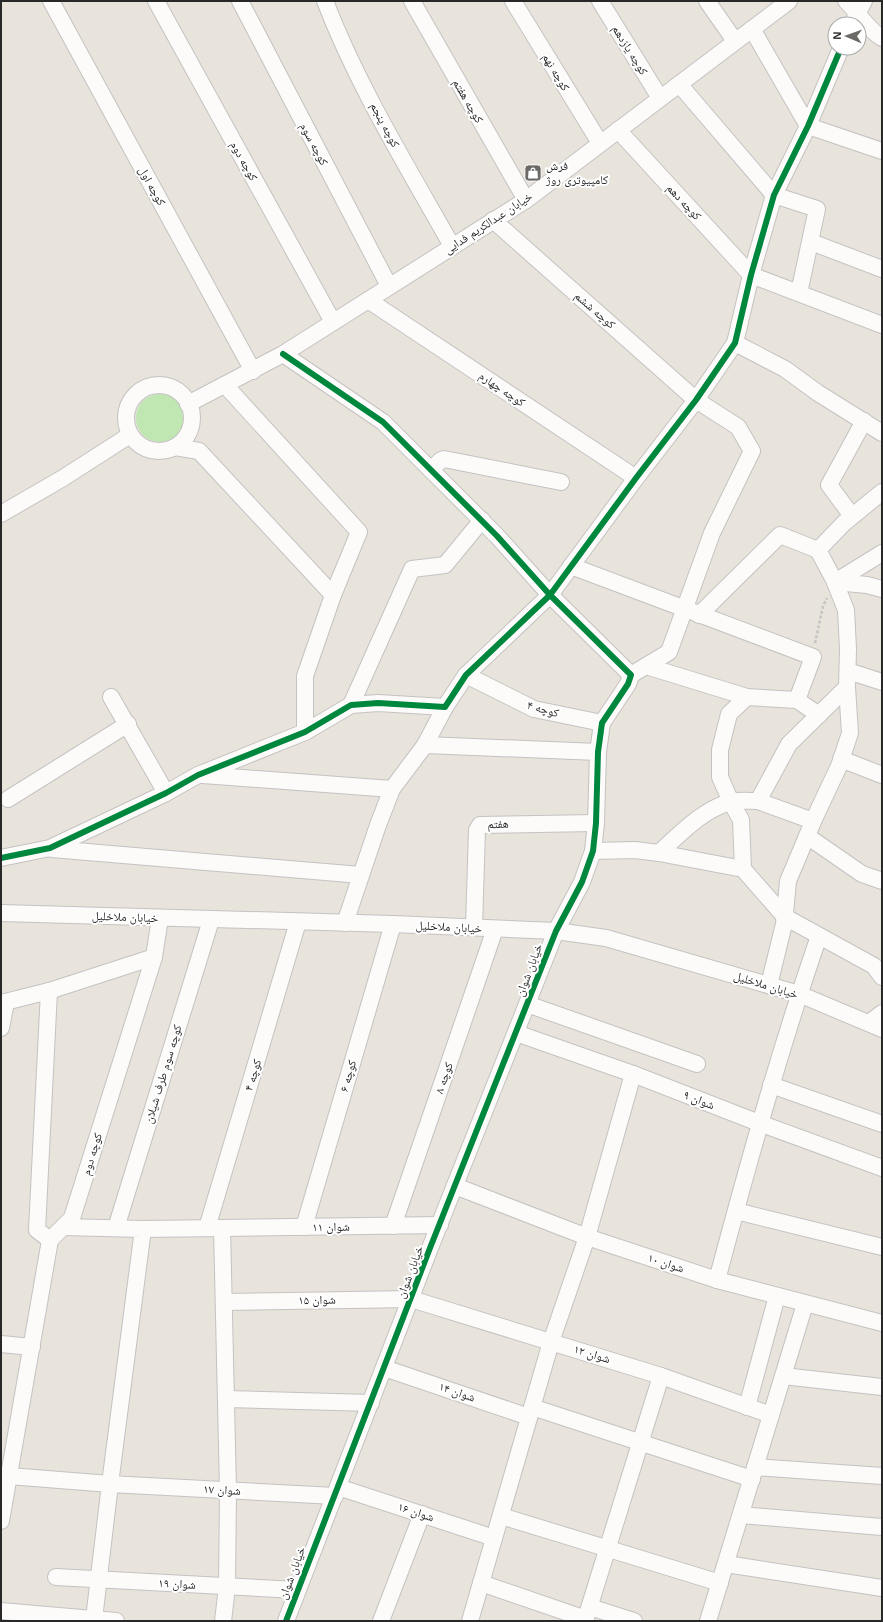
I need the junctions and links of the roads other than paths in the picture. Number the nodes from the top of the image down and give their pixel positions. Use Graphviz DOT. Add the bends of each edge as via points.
graph roads {
  1 [pos="156,1"];
  2 [pos="240,1"];
  3 [pos="325,1"];
  4 [pos="412,1"];
  5 [pos="513,1"];
  6 [pos="600,1"];
  7 [pos="706,1"];
  8 [pos="55,2"];
  9 [pos="782,3"];
  10 [pos="855,9"];
  11 [pos="752,29"];
  12 [pos="882,38"];
  13 [pos="735,42"];
  14 [pos="839,56"];
  15 [pos="678,84"];
  16 [pos="660,98"];
  17 [pos="808,126"];
  18 [pos="618,130"];
  19 [pos="600,143"];
  20 [pos="882,151"];
  21 [pos="774,195"];
  22 [pos="526,200"];
  23 [pos="493,220"];
  24 [pos="811,242"];
  25 [pos="452,246"];
  26 [pos="882,269"];
  27 [pos="751,275"];
  28 [pos="389,286"];
  29 [pos="799,292"];
  30 [pos="368,300"];
  31 [pos="333,322"];
  32 [pos="882,325"];
  33 [pos="735,343"];
  34 [pos="283,354"];
  35 [pos="253,371"];
  36 [pos="225,385"];
  37 [pos="696,400"];
  38 [pos="188,404"];
  39 [pos="864,421"];
  40 [pos="882,433"];
  41 [pos="130,435"];
  42 [pos="175,447"];
  43 [pos="431,470"];
  44 [pos="636,478"];
  45 [pos="561,482"];
  46 [pos="882,492"];
  47 [pos="1,514"];
  48 [pos="852,516"];
  49 [pos="482,520"];
  50 [pos="818,550"];
  51 [pos="882,554"];
  52 [pos="571,566"];
  53 [pos="835,582"];
  54 [pos="882,589"];
  55 [pos="333,595"];
  56 [pos="550,595"];
  57 [pos="691,613"];
  58 [pos="646,666"];
  59 [pos="466,675"];
  60 [pos="631,675"];
  61 [pos="848,679"];
  62 [pos="882,682"];
  63 [pos="111,697"];
  64 [pos="747,697"];
  65 [pos="797,700"];
  66 [pos="351,705"];
  67 [pos="445,707"];
  68 [pos="818,715"];
  69 [pos="602,723"];
  70 [pos="128,724"];
  71 [pos="305,732"];
  72 [pos="425,745"];
  73 [pos="598,752"];
  74 [pos="841,759"];
  75 [pos="198,775"];
  76 [pos="882,775"];
  77 [pos="392,789"];
  78 [pos="166,793"];
  79 [pos="8,799"];
  80 [pos="758,801"];
  81 [pos="731,802"];
  82 [pos="596,823"];
  83 [pos="810,829"];
  84 [pos="50,848"];
  85 [pos="593,851"];
  86 [pos="659,853"];
  87 [pos="1,858"];
  88 [pos="743,869"];
  89 [pos="361,875"];
  90 [pos="882,881"];
  91 [pos="1,913"];
  92 [pos="785,917"];
  93 [pos="160,918"];
  94 [pos="211,920"];
  95 [pos="298,922"];
  96 [pos="346,923"];
  97 [pos="393,924"];
  98 [pos="474,927"];
  99 [pos="495,929"];
  100 [pos="556,931"];
  101 [pos="819,936"];
  102 [pos="154,958"];
  103 [pos="882,977"];
  104 [pos="769,985"];
  105 [pos="49,991"];
  106 [pos="799,994"];
  107 [pos="4,1002"];
  108 [pos="527,1004"];
  109 [pos="882,1013"];
  110 [pos="875,1026"];
  111 [pos="1,1028"];
  112 [pos="516,1033"];
  113 [pos="698,1064"];
  114 [pos="634,1074"];
  115 [pos="771,1085"];
  116 [pos="760,1123"];
  117 [pos="882,1124"];
  118 [pos="882,1168"];
  119 [pos="455,1186"];
  120 [pos="736,1211"];
  121 [pos="440,1225"];
  122 [pos="393,1226"];
  123 [pos="63,1227"];
  124 [pos="304,1227"];
  125 [pos="116,1228"];
  126 [pos="214,1228"];
  127 [pos="143,1229"];
  128 [pos="587,1237"];
  129 [pos="50,1240"];
  130 [pos="882,1247"];
  131 [pos="717,1280"];
  132 [pos="777,1296"];
  133 [pos="411,1299"];
  134 [pos="224,1302"];
  135 [pos="805,1304"];
  136 [pos="882,1323"];
  137 [pos="551,1342"];
  138 [pos="1,1344"];
  139 [pos="32,1347"];
  140 [pos="384,1368"];
  141 [pos="661,1376"];
  142 [pos="783,1376"];
  143 [pos="882,1388"];
  144 [pos="226,1399"];
  145 [pos="371,1403"];
  146 [pos="747,1407"];
  147 [pos="531,1412"];
  148 [pos="771,1415"];
  149 [pos="640,1443"];
  150 [pos="753,1473"];
  151 [pos="9,1476"];
  152 [pos="882,1476"];
  153 [pos="110,1484"];
  154 [pos="228,1490"];
  155 [pos="337,1491"];
  156 [pos="422,1514"];
  157 [pos="741,1515"];
  158 [pos="501,1516"];
  159 [pos="1,1521"];
  160 [pos="882,1527"];
  161 [pos="494,1538"];
  162 [pos="608,1548"];
  163 [pos="726,1564"];
  164 [pos="56,1577"];
  165 [pos="98,1580"];
  166 [pos="481,1583"];
  167 [pos="720,1583"];
  168 [pos="227,1587"];
  169 [pos="882,1588"];
  170 [pos="297,1590"];
  171 [pos="1,1611"];
  172 [pos="587,1616"];
  173 [pos="85,1619"];
  174 [pos="116,1621"];
  175 [pos="223,1621"];
  176 [pos="286,1621"];
  177 [pos="381,1621"];
  178 [pos="470,1621"];
  179 [pos="634,1621"];
  180 [pos="708,1621"];
  1 -- 31 [label="street, کوچه دوم"];
  2 -- 28 [label="street, کوچه سوم"];
  3 -- 25 [label="street, کوچه پنجم" via="379,116"];
  4 -- 22 [label="street, کوچه هفتم"];
  5 -- 19 [label="street, کوچه نهم"];
  6 -- 16 [label="street, کوچه یازدهم"];
  7 -- 13 [label="street"];
  8 -- 35 [label="street, کوچه اول"];
  9 -- 11 [label="street, خیابان عبدالکریم فدایی"];
  10 -- 12 [label="street" via="872,32"];
  11 -- 13 [label="street, خیابان عبدالکریم فدایی"];
  11 -- 17 [label="street"];
  13 -- 15 [label="street, خیابان عبدالکریم فدایی"];
  14 -- 17 [label="street"];
  15 -- 16 [label="street, خیابان عبدالکریم فدایی"];
  15 -- 21 [label="street"];
  16 -- 18 [label="street, خیابان عبدالکریم فدایی"];
  17 -- 20 [label="street"];
  17 -- 21 [label="street"];
  18 -- 19 [label="street, خیابان عبدالکریم فدایی"];
  18 -- 27 [label="street, کوچه دهم"];
  19 -- 22 [label="street, خیابان عبدالکریم فدایی"];
  21 -- 24 [label="street" via="817,209"];
  21 -- 27 [label="street"];
  22 -- 23 [label="street, خیابان عبدالکریم فدایی"];
  23 -- 25 [label="street, خیابان عبدالکریم فدایی"];
  23 -- 37 [label="street, کوچه ششم"];
  24 -- 26 [label="street"];
  24 -- 29 [label="street"];
  25 -- 28 [label="street, خیابان عبدالکریم فدایی"];
  27 -- 29 [label="street"];
  27 -- 33 [label="street"];
  28 -- 30 [label="street, خیابان عبدالکریم فدایی"];
  29 -- 32 [label="street"];
  30 -- 31 [label="street, خیابان عبدالکریم فدایی"];
  30 -- 44 [label="street, کوچه چهارم"];
  31 -- 34 [label="street, خیابان عبدالکریم فدایی"];
  33 -- 37 [label="street"];
  33 -- 39 [label="street" via="784,369"];
  34 -- 35 [label="street, خیابان عبدالکریم فدایی"];
  34 -- 43 [label="street" via="383,422"];
  35 -- 36 [label="street, خیابان عبدالکریم فدایی"];
  36 -- 38 [label="street, خیابان عبدالکریم فدایی"];
  36 -- 55 [label="street" via="359,532"];
  37 -- 44 [label="street"];
  37 -- 57 [label="street, کوچه ششم" via="738,427 752,451 712,533"];
  38 -- 41 [label="street" via="176,390 166,386 154,385 143,388 134,396 127,409 126,425"];
  38 -- 42 [label="street" via="192,419 190,430 184,440"];
  39 -- 40 [label="street"];
  39 -- 48 [label="street" via="829,485"];
  41 -- 42 [label="street" via="136,443 155,452"];
  41 -- 47 [label="street"];
  42 -- 55 [label="street" via="199,451"];
  43 -- 45 [label="street" via="444,459"];
  43 -- 49 [label="street"];
  44 -- 52 [label="street"];
  46 -- 48 [label="street"];
  48 -- 50 [label="street"];
  49 -- 56 [label="street"];
  49 -- 66 [label="street" via="445,565 412,569"];
  50 -- 53 [label="street"];
  50 -- 57 [label="street" via="780,535"];
  51 -- 53 [label="street"];
  52 -- 56 [label="street"];
  52 -- 57 [label="street"];
  53 -- 54 [label="street" via="867,584"];
  53 -- 61 [label="street" via="846,610"];
  55 -- 71 [label="street" via="305,676"];
  56 -- 59 [label="street"];
  56 -- 60 [label="street"];
  57 -- 58 [label="street" via="668,652"];
  57 -- 65 [label="street" via="813,657"];
  58 -- 60 [label="street"];
  58 -- 64 [label="street"];
  59 -- 67 [label="street"];
  59 -- 69 [label="street, کوچه ۴" via="534,709"];
  60 -- 69 [label="street" via="628,684"];
  61 -- 62 [label="street"];
  61 -- 68 [label="street"];
  61 -- 74 [label="street" via="850,732"];
  63 -- 70 [label="street"];
  64 -- 65 [label="street"];
  64 -- 81 [label="street" via="729,714 720,750 720,777"];
  65 -- 68 [label="street"];
  66 -- 67 [label="street" via="378,703"];
  66 -- 71 [label="street"];
  67 -- 72 [label="street"];
  68 -- 80 [label="street" via="790,744"];
  69 -- 73 [label="street, خیابان شوان"];
  70 -- 78 [label="street"];
  70 -- 79 [label="street"];
  71 -- 75 [label="street"];
  72 -- 73 [label="street"];
  72 -- 77 [label="street"];
  73 -- 82 [label="street, خیابان شوان"];
  74 -- 76 [label="street"];
  74 -- 83 [label="street"];
  75 -- 77 [label="street"];
  75 -- 78 [label="street"];
  77 -- 89 [label="street"];
  78 -- 84 [label="street"];
  80 -- 81 [label="street"];
  80 -- 83 [label="street"];
  81 -- 86 [label="street" via="711,810"];
  81 -- 88 [label="street" via="741,820"];
  82 -- 85 [label="street, خیابان شوان"];
  82 -- 98 [label="street, هفتم" via="480,825 477,830"];
  83 -- 90 [label="street" via="862,874"];
  83 -- 92 [label="street" via="788,881"];
  84 -- 87 [label="street"];
  84 -- 89 [label="street"];
  85 -- 86 [label="street" via="635,850"];
  85 -- 100 [label="street, خیابان شوان" via="582,882"];
  86 -- 88 [label="street"];
  88 -- 92 [label="street"];
  89 -- 96 [label="street"];
  91 -- 93 [label="street, خیابان ملاخلیل"];
  92 -- 101 [label="street"];
  92 -- 104 [label="street"];
  93 -- 94 [label="street, خیابان ملاخلیل"];
  93 -- 102 [label="street, کوچه دوم"];
  94 -- 95 [label="street, خیابان ملاخلیل"];
  94 -- 125 [label="street, کوچه سوم طرف شیلان"];
  95 -- 96 [label="street, خیابان ملاخلیل"];
  95 -- 126 [label="street, کوچه ۴"];
  96 -- 97 [label="street, خیابان ملاخلیل"];
  97 -- 98 [label="street, خیابان ملاخلیل"];
  97 -- 124 [label="street, کوچه ۶"];
  98 -- 99 [label="street, خیابان ملاخلیل"];
  99 -- 100 [label="street, خیابان ملاخلیل"];
  99 -- 122 [label="street, کوچه ۸"];
  100 -- 104 [label="street, خیابان ملاخلیل" via="606,938"];
  100 -- 108 [label="street, خیابان شوان"];
  101 -- 103 [label="street" via="874,966"];
  101 -- 106 [label="street"];
  102 -- 105 [label="street"];
  102 -- 123 [label="street, کوچه دوم" via="72,1218"];
  104 -- 106 [label="street, خیابان ملاخلیل"];
  105 -- 107 [label="street"];
  105 -- 129 [label="street" via="37,1230"];
  106 -- 110 [label="street, خیابان ملاخلیل"];
  106 -- 115 [label="street"];
  107 -- 111 [label="street"];
  108 -- 112 [label="street, خیابان شوان"];
  108 -- 113 [label="street"];
  109 -- 110 [label="street"];
  112 -- 114 [label="street, شوان ۹"];
  112 -- 119 [label="street, خیابان شوان"];
  114 -- 116 [label="street, شوان ۹"];
  114 -- 128 [label="street"];
  115 -- 116 [label="street"];
  115 -- 117 [label="street"];
  116 -- 118 [label="street, شوان ۹"];
  116 -- 120 [label="street"];
  119 -- 121 [label="street, خیابان شوان"];
  119 -- 128 [label="street, شوان ۱۰"];
  120 -- 130 [label="street"];
  120 -- 131 [label="street"];
  121 -- 122 [label="street, شوان ۱۱"];
  121 -- 133 [label="street, خیابان شوان"];
  122 -- 124 [label="street, شوان ۱۱"];
  123 -- 125 [label="street, شوان ۱۱"];
  123 -- 129 [label="street, کوچه دوم"];
  124 -- 126 [label="street, شوان ۱۱"];
  125 -- 127 [label="street, شوان ۱۱"];
  126 -- 127 [label="street, شوان ۱۱"];
  126 -- 134 [label="street, کوچه ۴"];
  127 -- 153 [label="street"];
  128 -- 131 [label="street, شوان ۱۰"];
  128 -- 137 [label="street"];
  129 -- 139 [label="street"];
  131 -- 132 [label="street, شوان ۱۰"];
  132 -- 135 [label="street, شوان ۱۰"];
  132 -- 146 [label="street"];
  133 -- 134 [label="street, شوان ۱۵"];
  133 -- 137 [label="street, شوان ۱۲"];
  133 -- 140 [label="street, خیابان شوان"];
  134 -- 144 [label="street, کوچه ۴"];
  135 -- 136 [label="street, شوان ۱۰"];
  135 -- 142 [label="street"];
  137 -- 141 [label="street, شوان ۱۲"];
  137 -- 147 [label="street"];
  138 -- 139 [label="street"];
  139 -- 151 [label="street"];
  140 -- 145 [label="street, خیابان شوان"];
  140 -- 147 [label="street, شوان ۱۴"];
  141 -- 146 [label="street, شوان ۱۲"];
  141 -- 149 [label="street"];
  142 -- 143 [label="street"];
  142 -- 148 [label="street"];
  144 -- 145 [label="street"];
  144 -- 154 [label="street, کوچه ۴"];
  145 -- 155 [label="street, خیابان شوان"];
  146 -- 148 [label="street, شوان ۱۲"];
  147 -- 149 [label="street, شوان ۱۴"];
  147 -- 158 [label="street"];
  148 -- 150 [label="street"];
  149 -- 150 [label="street, شوان ۱۴"];
  149 -- 162 [label="street"];
  150 -- 152 [label="street, شوان ۱۴"];
  150 -- 157 [label="street"];
  151 -- 153 [label="street, شوان ۱۷"];
  151 -- 159 [label="street"];
  153 -- 154 [label="street, شوان ۱۷"];
  153 -- 165 [label="street"];
  154 -- 155 [label="street, شوان ۱۷"];
  154 -- 168 [label="street, کوچه ۴"];
  155 -- 156 [label="street, شوان ۱۶"];
  155 -- 170 [label="street, خیابان شوان"];
  156 -- 161 [label="street, شوان ۱۶"];
  156 -- 177 [label="street"];
  157 -- 160 [label="street"];
  157 -- 163 [label="street"];
  158 -- 161 [label="street"];
  158 -- 162 [label="street"];
  161 -- 166 [label="street"];
  162 -- 167 [label="street"];
  162 -- 172 [label="street"];
  163 -- 167 [label="street"];
  163 -- 169 [label="street"];
  164 -- 165 [label="street, شوان ۱۹"];
  165 -- 168 [label="street, شوان ۱۹"];
  165 -- 173 [label="street"];
  166 -- 172 [label="street"];
  166 -- 178 [label="street"];
  167 -- 180 [label="street"];
  168 -- 170 [label="street, شوان ۱۹"];
  168 -- 175 [label="street, کوچه ۴"];
  170 -- 176 [label="street, خیابان شوان"];
  171 -- 173 [label="street"];
  172 -- 179 [label="street"];
  173 -- 174 [label="street"];
}
